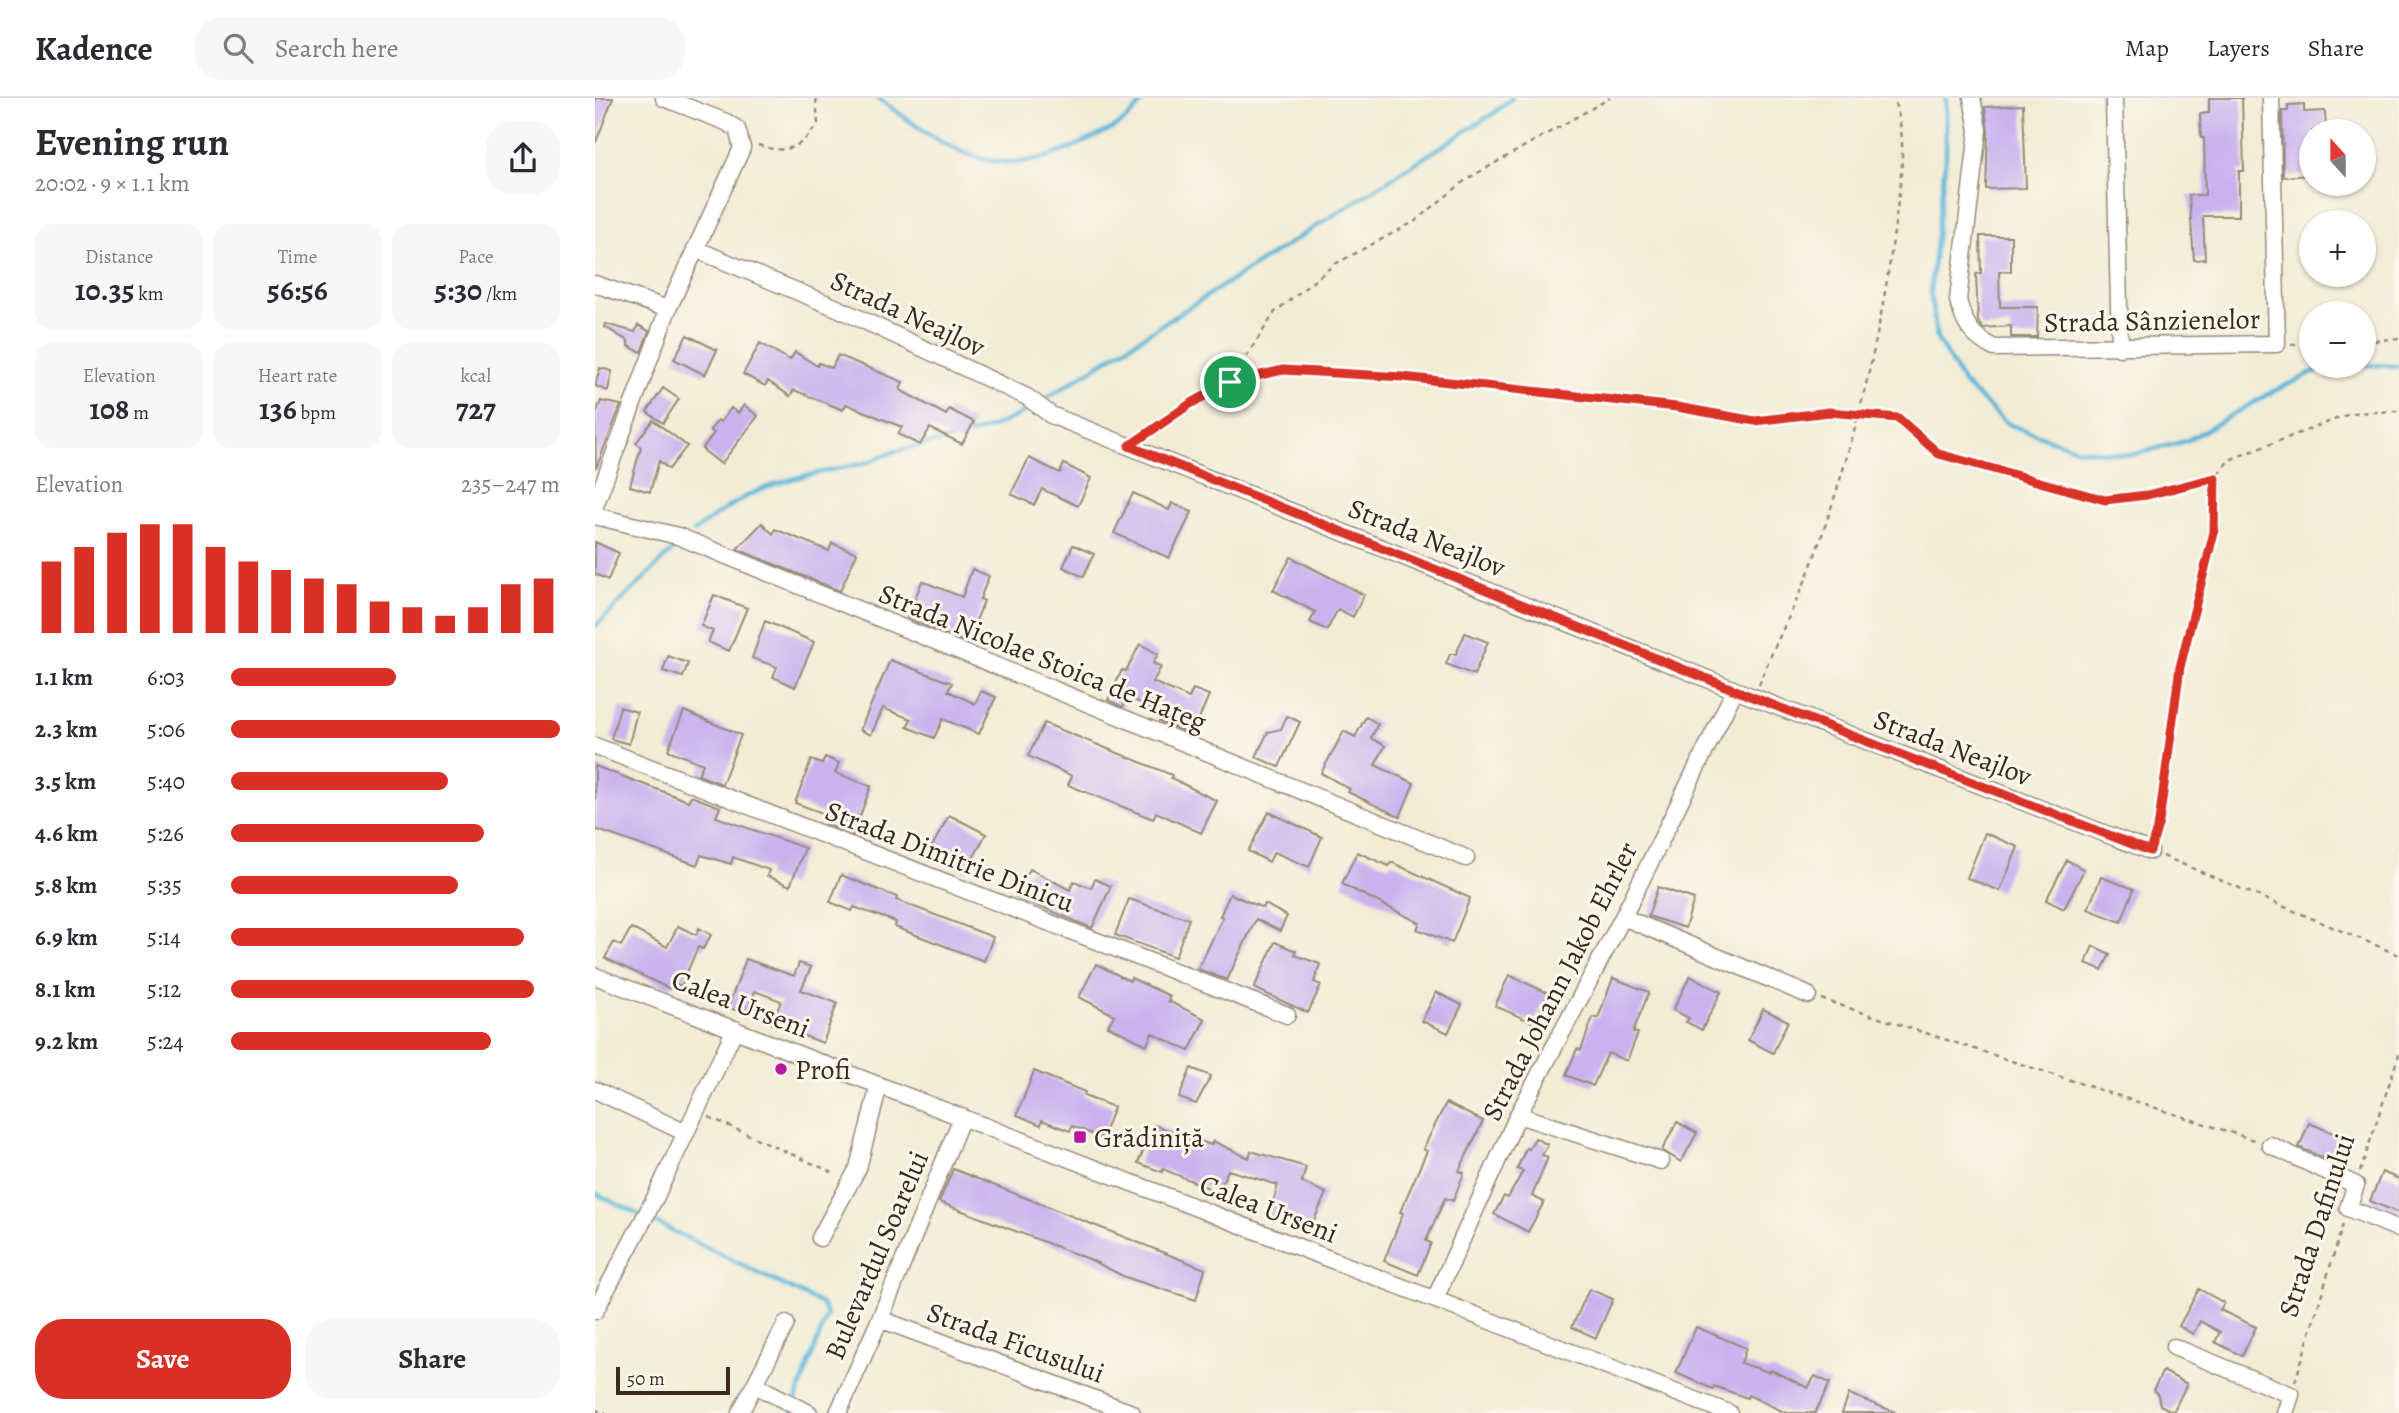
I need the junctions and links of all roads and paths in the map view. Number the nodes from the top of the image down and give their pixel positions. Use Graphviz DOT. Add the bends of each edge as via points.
graph roads {
  1 [pos="664,98"];
  2 [pos="817,98"];
  3 [pos="1610,98"];
  4 [pos="1893,98"];
  5 [pos="1972,98"];
  6 [pos="2114,98"];
  7 [pos="2271,98"];
  8 [pos="741,139"];
  9 [pos="695,249"];
  10 [pos="595,284"];
  11 [pos="668,309"];
  12 [pos="2399,338"];
  13 [pos="2376,341"];
  14 [pos="2277,344"];
  15 [pos="2299,344"];
  16 [pos="2120,348"];
  17 [pos="1230,382"];
  18 [pos="2399,411"];
  19 [pos="1859,415"];
  20 [pos="1129,446"];
  21 [pos="2215,478"];
  22 [pos="595,506"];
  23 [pos="595,516"];
  24 [pos="1735,690"];
  25 [pos="1755,698"];
  26 [pos="595,746"];
  27 [pos="2150,851"];
  28 [pos="1466,858"];
  29 [pos="1623,917"];
  30 [pos="2399,955"];
  31 [pos="595,975"];
  32 [pos="1808,995"];
  33 [pos="1287,1015"];
  34 [pos="735,1029"];
  35 [pos="2399,1054"];
  36 [pos="879,1085"];
  37 [pos="595,1090"];
  38 [pos="696,1111"];
  39 [pos="1518,1115"];
  40 [pos="962,1117"];
  41 [pos="685,1133"];
  42 [pos="2270,1145"];
  43 [pos="1661,1161"];
  44 [pos="851,1181"];
  45 [pos="2356,1185"];
  46 [pos="2348,1208"];
  47 [pos="2399,1229"];
  48 [pos="820,1238"];
  49 [pos="1435,1299"];
  50 [pos="596,1308"];
  51 [pos="880,1319"];
  52 [pos="786,1324"];
  53 [pos="2174,1348"];
  54 [pos="755,1385"];
  55 [pos="2291,1395"];
  56 [pos="595,1410"];
  57 [pos="807,1412"];
  58 [pos="606,1413"];
  59 [pos="740,1413"];
  60 [pos="838,1413"];
  61 [pos="1132,1413"];
  62 [pos="1729,1413"];
  63 [pos="2285,1413"];
  1 -- 8 [label="street" via="726,122 737,129"];
  2 -- 8 [label="path" via="818,123 799,146 782,151"];
  3 -- 17 [label="path" via="1467,179 1414,222 1335,264 1275,312"];
  4 -- 19 [label="path" via="1899,114 1902,167 1887,290"];
  5 -- 16 [label="street, Strada Sânzienelor" via="1978,130 1958,300 1964,323 1976,339 1994,348"];
  6 -- 16 [label="street"];
  7 -- 14 [label="street"];
  8 -- 9 [label="street" via="739,157"];
  9 -- 11 [label="street"];
  9 -- 20 [label="street, Strada Neajlov" via="837,308 1027,397 1051,415"];
  10 -- 11 [label="street"];
  11 -- 22 [label="street"];
  12 -- 13 [label="path"];
  14 -- 15 [label="path, Strada Sânzienelor"];
  14 -- 16 [label="street, Strada Sânzienelor"];
  17 -- 19 [label="path" via="1283,370 1417,378 1677,407 1755,421 1829,412"];
  17 -- 20 [label="path"];
  18 -- 21 [label="path" via="2352,413 2229,460"];
  19 -- 21 [label="path" via="1898,418 1939,454 2105,500"];
  19 -- 25 [label="path" via="1812,565 1775,642"];
  20 -- 24 [label="street, Strada Neajlov"];
  21 -- 27 [label="path" via="2214,532 2180,667 2159,822"];
  23 -- 28 [label="street, Strada Nicolae Stoica de Hațeg" via="678,536"];
  24 -- 25 [label="street, Strada Neajlov"];
  24 -- 29 [label="street, Strada Johann Jakob Ehrler"];
  25 -- 27 [label="street, Strada Neajlov"];
  26 -- 33 [label="street, Strada Dimitrie Dinicu"];
  27 -- 30 [label="path"];
  29 -- 32 [label="street"];
  29 -- 39 [label="street, Strada Johann Jakob Ehrler"];
  31 -- 34 [label="street, Calea Urseni"];
  32 -- 42 [label="path"];
  34 -- 36 [label="street, Calea Urseni"];
  34 -- 38 [label="street"];
  35 -- 45 [label="path, Strada Dafinului"];
  36 -- 40 [label="street, Calea Urseni"];
  36 -- 44 [label="street"];
  37 -- 41 [label="street"];
  38 -- 41 [label="street"];
  38 -- 44 [label="path"];
  39 -- 43 [label="street"];
  39 -- 49 [label="street, Strada Johann Jakob Ehrler"];
  40 -- 49 [label="street, Calea Urseni"];
  40 -- 51 [label="street, Bulevardul Soarelui"];
  41 -- 50 [label="street"];
  42 -- 45 [label="street"];
  44 -- 48 [label="street"];
  45 -- 46 [label="street, Strada Dafinului"];
  46 -- 47 [label="street"];
  46 -- 55 [label="path, Strada Dafinului"];
  49 -- 62 [label="street, Calea Urseni"];
  51 -- 60 [label="street, Bulevardul Soarelui"];
  51 -- 61 [label="street, Strada Ficusului"];
  52 -- 54 [label="street"];
  53 -- 55 [label="street"];
  54 -- 57 [label="street"];
  54 -- 59 [label="street"];
  55 -- 63 [label="street"];
  56 -- 58 [label="path"];
}
